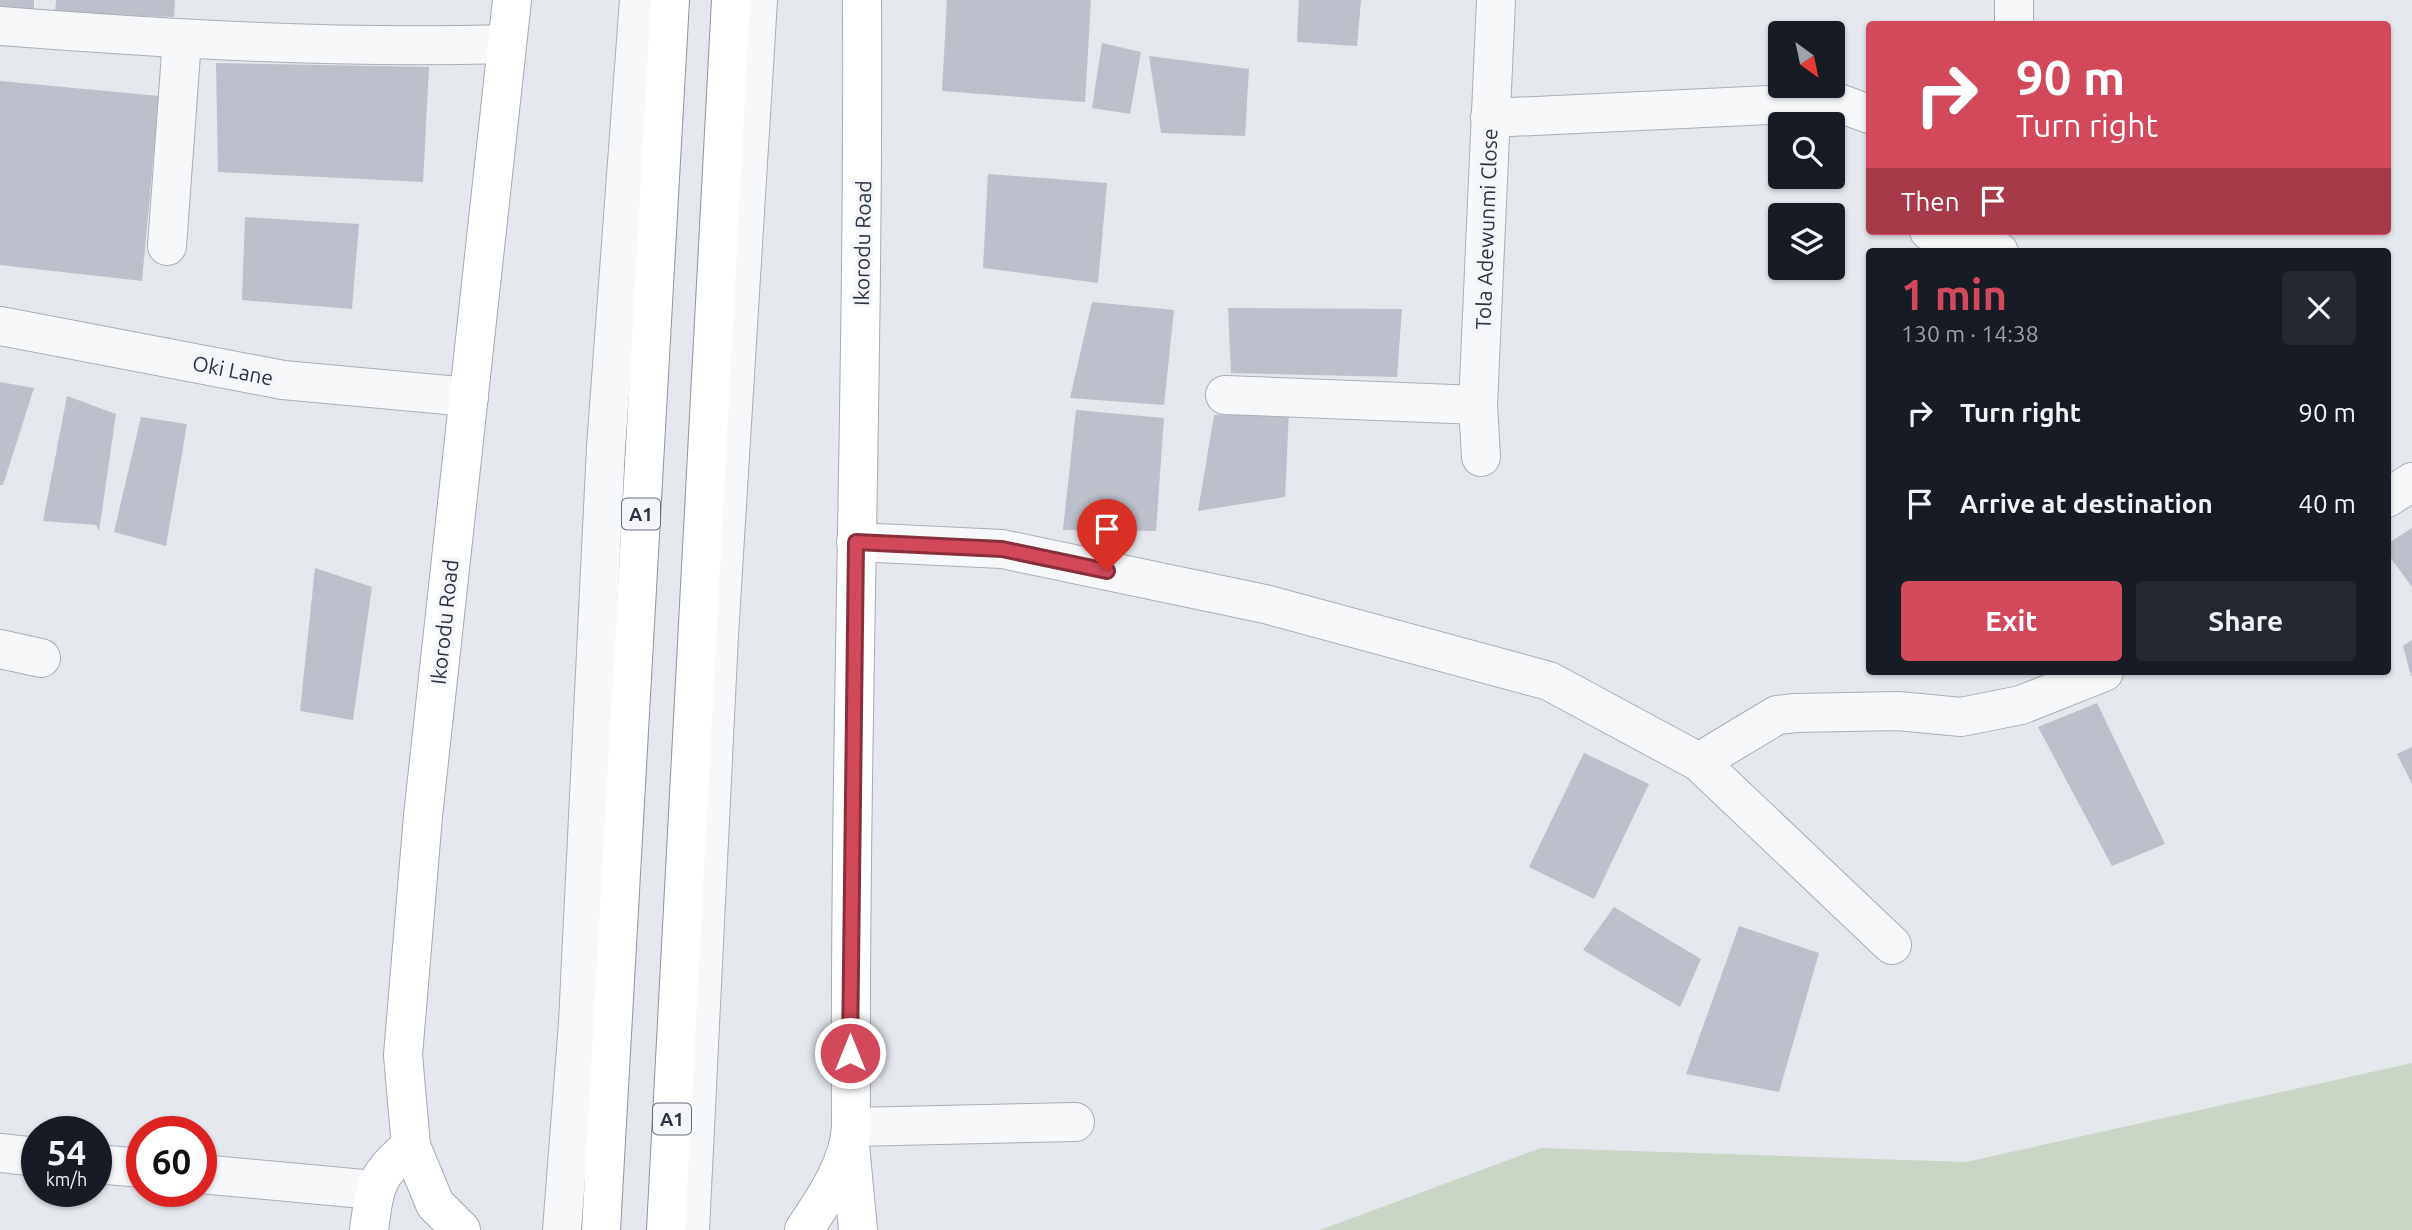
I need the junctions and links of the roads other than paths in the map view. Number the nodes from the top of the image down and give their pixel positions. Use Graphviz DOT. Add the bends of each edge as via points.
graph roads {
  1 [pos="512,0"];
  2 [pos="639,0"];
  3 [pos="670,0"];
  4 [pos="731,0"];
  5 [pos="758,0"];
  6 [pos="862,0"];
  7 [pos="1496,0"];
  8 [pos="2014,0"];
  9 [pos="2014,21"];
  10 [pos="0,26"];
  11 [pos="182,40"];
  12 [pos="506,44"];
  13 [pos="1866,113"];
  14 [pos="1490,118"];
  15 [pos="1942,235"];
  16 [pos="167,246"];
  17 [pos="1985,248"];
  18 [pos="0,326"];
  19 [pos="1225,395"];
  20 [pos="469,397"];
  21 [pos="1478,405"];
  22 [pos="1481,457"];
  23 [pos="2412,482"];
  24 [pos="2391,495"];
  25 [pos="856,542"];
  26 [pos="0,649"];
  27 [pos="41,658"];
  28 [pos="2096,675"];
  29 [pos="1699,762"];
  30 [pos="1892,945"];
  31 [pos="690,1007"];
  32 [pos="595,1025"];
  33 [pos="1075,1122"];
  34 [pos="850,1135"];
  35 [pos="411,1146"];
  36 [pos="0,1153"];
  37 [pos="21,1155"];
  38 [pos="217,1175"];
  39 [pos="374,1190"];
  40 [pos="369,1230"];
  41 [pos="461,1230"];
  42 [pos="562,1230"];
  43 [pos="601,1230"];
  44 [pos="666,1230"];
  45 [pos="690,1230"];
  46 [pos="804,1230"];
  47 [pos="858,1230"];
  1 -- 12 [label="main road, Ikorodu Road"];
  2 -- 32 [label="street" via="606,447"];
  3 -- 32 [label="main road, A1"];
  4 -- 31 [label="main road, A1"];
  5 -- 31 [label="street" via="720,621"];
  6 -- 25 [label="main road, Ikorodu Road"];
  7 -- 14 [label="street, Tola Adewunmi Close"];
  8 -- 9 [label="street"];
  10 -- 11 [label="street"];
  11 -- 12 [label="street"];
  11 -- 16 [label="street"];
  12 -- 20 [label="main road, Ikorodu Road"];
  13 -- 14 [label="street" via="1836,102"];
  14 -- 21 [label="street, Tola Adewunmi Close"];
  15 -- 17 [label="street"];
  18 -- 20 [label="street, Oki Lane" via="283,380"];
  19 -- 21 [label="street"];
  20 -- 35 [label="main road, Ikorodu Road" via="423,816 403,1055"];
  21 -- 22 [label="street, Tola Adewunmi Close"];
  23 -- 24 [label="street"];
  25 -- 29 [label="street" via="1002,549 1265,604 1549,681"];
  25 -- 34 [label="main road, Ikorodu Road"];
  26 -- 27 [label="street"];
  28 -- 29 [label="street" via="2021,705 1961,717 1898,711 1777,715"];
  29 -- 30 [label="street"];
  31 -- 44 [label="main road, A1"];
  31 -- 45 [label="street"];
  32 -- 42 [label="street"];
  32 -- 43 [label="main road, A1"];
  33 -- 34 [label="street"];
  34 -- 46 [label="main road, Ikorodu Road" via="825,1199"];
  34 -- 47 [label="main road"];
  35 -- 39 [label="main road" via="389,1164"];
  35 -- 41 [label="main road, Ikorodu Road" via="435,1205"];
  36 -- 37 [label="street"];
  38 -- 39 [label="street"];
  39 -- 40 [label="main road"];
}
